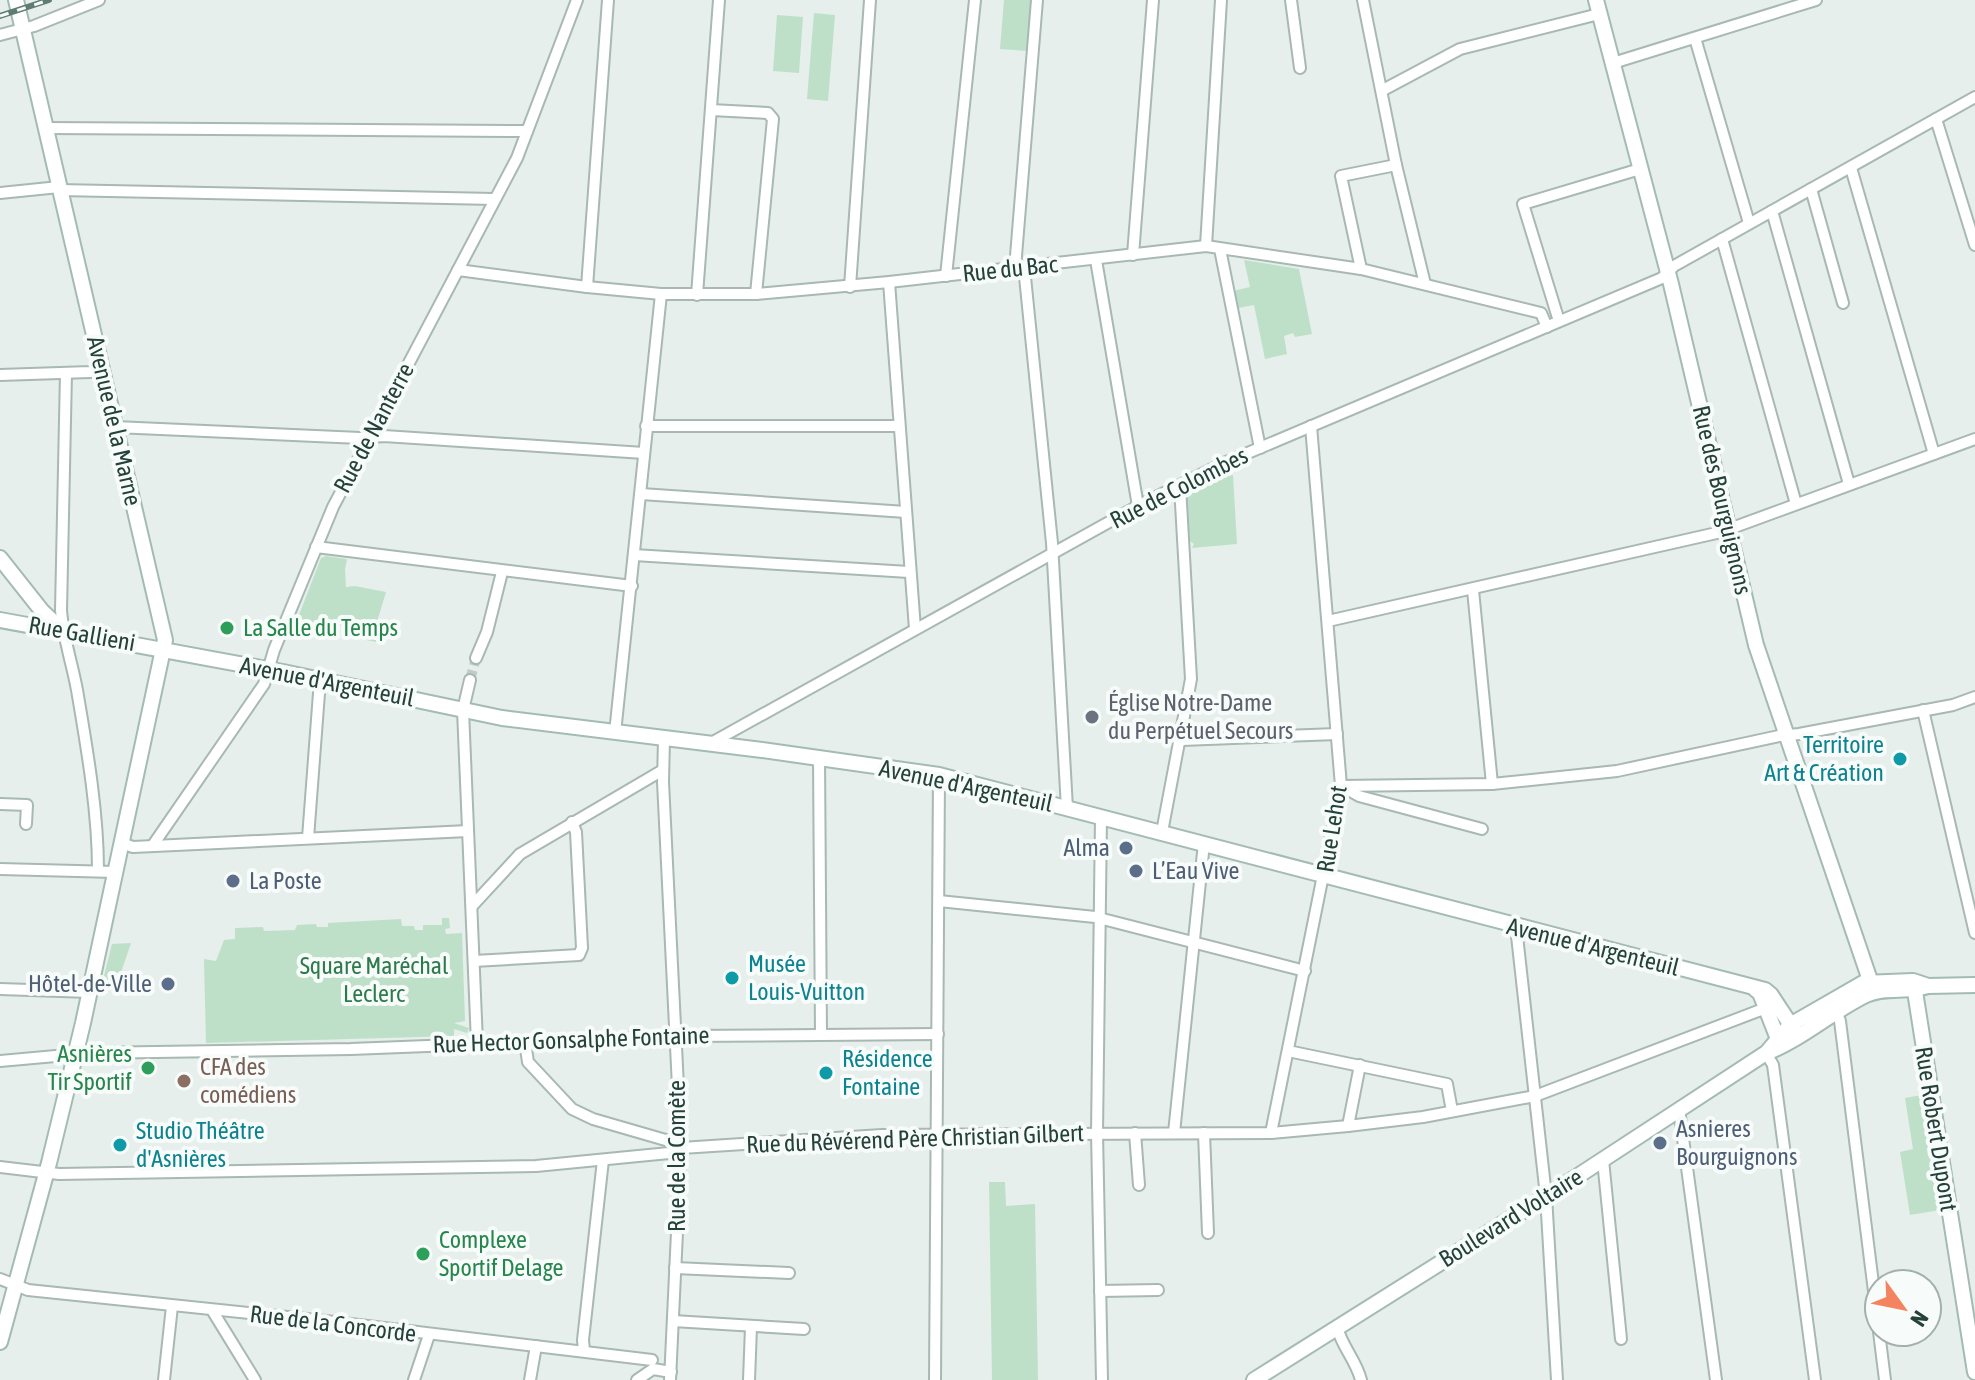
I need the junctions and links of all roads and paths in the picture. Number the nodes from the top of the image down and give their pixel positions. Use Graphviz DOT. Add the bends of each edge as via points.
graph roads {
  1 [pos="16,0"];
  2 [pos="99,0"];
  3 [pos="577,0"];
  4 [pos="608,0"];
  5 [pos="719,0"];
  6 [pos="870,0"];
  7 [pos="975,0"];
  8 [pos="1037,0"];
  9 [pos="1153,0"];
  10 [pos="1221,0"];
  11 [pos="1291,0"];
  12 [pos="1363,0"];
  13 [pos="1816,0"];
  14 [pos="1598,7"];
  15 [pos="23,29"];
  16 [pos="0,35"];
  17 [pos="1695,38"];
  18 [pos="1613,63"];
  19 [pos="1300,68"];
  20 [pos="1383,90"];
  21 [pos="1975,97"];
  22 [pos="711,110"];
  23 [pos="1936,119"];
  24 [pos="45,128"];
  25 [pos="527,131"];
  26 [pos="1396,165"];
  27 [pos="1851,168"];
  28 [pos="1640,169"];
  29 [pos="59,189"];
  30 [pos="1811,189"];
  31 [pos="0,193"];
  32 [pos="494,199"];
  33 [pos="1772,211"];
  34 [pos="1749,223"];
  35 [pos="1722,239"];
  36 [pos="1975,245"];
  37 [pos="1206,246"];
  38 [pos="1220,249"];
  39 [pos="1133,255"];
  40 [pos="1096,260"];
  41 [pos="1019,268"];
  42 [pos="1361,269"];
  43 [pos="458,270"];
  44 [pos="1667,273"];
  45 [pos="946,276"];
  46 [pos="889,282"];
  47 [pos="1425,284"];
  48 [pos="587,287"];
  49 [pos="850,287"];
  50 [pos="661,294"];
  51 [pos="756,294"];
  52 [pos="697,295"];
  53 [pos="1843,303"];
  54 [pos="1552,304"];
  55 [pos="1541,313"];
  56 [pos="1559,321"];
  57 [pos="1547,327"];
  58 [pos="102,370"];
  59 [pos="66,373"];
  60 [pos="0,375"];
  61 [pos="646,426"];
  62 [pos="898,426"];
  63 [pos="1311,426"];
  64 [pos="115,427"];
  65 [pos="370,437"];
  66 [pos="1975,439"];
  67 [pos="1260,448"];
  68 [pos="644,453"];
  69 [pos="1934,454"];
  70 [pos="1849,484"];
  71 [pos="1180,486"];
  72 [pos="641,494"];
  73 [pos="1796,504"];
  74 [pos="1138,506"];
  75 [pos="906,512"];
  76 [pos="1729,528"];
  77 [pos="316,547"];
  78 [pos="634,555"];
  79 [pos="1052,556"];
  80 [pos="0,558"];
  81 [pos="502,572"];
  82 [pos="909,572"];
  83 [pos="632,586"];
  84 [pos="1473,590"];
  85 [pos="0,620"];
  86 [pos="1328,621"];
  87 [pos="915,629"];
  88 [pos="63,630"];
  89 [pos="164,649"];
  90 [pos="476,658"];
  91 [pos="268,670"];
  92 [pos="320,680"];
  93 [pos="470,680"];
  94 [pos="1975,697"];
  95 [pos="463,710"];
  96 [pos="1923,710"];
  97 [pos="615,733"];
  98 [pos="1337,734"];
  99 [pos="1787,735"];
  100 [pos="664,739"];
  101 [pos="1182,740"];
  102 [pos="709,744"];
  103 [pos="819,758"];
  104 [pos="663,770"];
  105 [pos="939,775"];
  106 [pos="1492,784"];
  107 [pos="1341,786"];
  108 [pos="0,804"];
  109 [pos="1067,808"];
  110 [pos="1101,817"];
  111 [pos="572,822"];
  112 [pos="26,824"];
  113 [pos="1482,829"];
  114 [pos="468,831"];
  115 [pos="1162,832"];
  116 [pos="308,838"];
  117 [pos="121,843"];
  118 [pos="1204,843"];
  119 [pos="153,845"];
  120 [pos="0,869"];
  121 [pos="98,870"];
  122 [pos="115,872"];
  123 [pos="1325,875"];
  124 [pos="939,901"];
  125 [pos="472,906"];
  126 [pos="1101,918"];
  127 [pos="1516,927"];
  128 [pos="1975,933"];
  129 [pos="1194,943"];
  130 [pos="474,961"];
  131 [pos="1305,971"];
  132 [pos="1975,985"];
  133 [pos="1918,986"];
  134 [pos="1871,987"];
  135 [pos="0,989"];
  136 [pos="1755,989"];
  137 [pos="90,992"];
  138 [pos="1833,1007"];
  139 [pos="1766,1008"];
  140 [pos="1794,1031"];
  141 [pos="821,1034"];
  142 [pos="938,1034"];
  143 [pos="677,1036"];
  144 [pos="525,1042"];
  145 [pos="1782,1042"];
  146 [pos="477,1043"];
  147 [pos="1288,1051"];
  148 [pos="1766,1053"];
  149 [pos="75,1055"];
  150 [pos="0,1061"];
  151 [pos="1360,1065"];
  152 [pos="1535,1096"];
  153 [pos="1679,1109"];
  154 [pos="1452,1111"];
  155 [pos="1348,1126"];
  156 [pos="1097,1133"];
  157 [pos="1135,1133"];
  158 [pos="1174,1133"];
  159 [pos="1204,1133"];
  160 [pos="1271,1133"];
  161 [pos="936,1134"];
  162 [pos="681,1148"];
  163 [pos="603,1160"];
  164 [pos="1603,1160"];
  165 [pos="0,1167"];
  166 [pos="46,1173"];
  167 [pos="1139,1185"];
  168 [pos="1546,1196"];
  169 [pos="1208,1233"];
  170 [pos="675,1268"];
  171 [pos="1870,1268"];
  172 [pos="789,1273"];
  173 [pos="0,1279"];
  174 [pos="15,1284"];
  175 [pos="1158,1290"];
  176 [pos="1100,1291"];
  177 [pos="172,1306"];
  178 [pos="212,1310"];
  179 [pos="673,1321"];
  180 [pos="751,1327"];
  181 [pos="1337,1327"];
  182 [pos="804,1329"];
  183 [pos="429,1335"];
  184 [pos="1621,1339"];
  185 [pos="0,1342"];
  186 [pos="536,1346"];
  187 [pos="1881,1348"];
  188 [pos="584,1351"];
  189 [pos="671,1358"];
  190 [pos="653,1365"];
  191 [pos="1975,1372"];
  192 [pos="671,1376"];
  193 [pos="164,1380"];
  194 [pos="255,1380"];
  195 [pos="414,1380"];
  196 [pos="530,1380"];
  197 [pos="637,1380"];
  198 [pos="749,1380"];
  199 [pos="935,1380"];
  200 [pos="1102,1380"];
  201 [pos="1254,1380"];
  202 [pos="1361,1380"];
  203 [pos="1557,1380"];
  204 [pos="1716,1380"];
  205 [pos="1815,1380"];
  206 [pos="1885,1380"];
  1 -- 15 [label="main road, Avenue de la Marne"];
  2 -- 15 [label="street"];
  3 -- 25 [label="street, Rue de Nanterre"];
  4 -- 48 [label="street"];
  5 -- 22 [label="street"];
  6 -- 49 [label="street"];
  7 -- 45 [label="street"];
  8 -- 41 [label="street"];
  9 -- 39 [label="street"];
  10 -- 37 [label="street"];
  11 -- 19 [label="street"];
  12 -- 20 [label="street"];
  13 -- 17 [label="street"];
  14 -- 18 [label="main road, Rue des Bourguignons"];
  14 -- 20 [label="street" via="1460,49"];
  15 -- 16 [label="street"];
  15 -- 24 [label="main road, Avenue de la Marne"];
  17 -- 18 [label="street"];
  17 -- 34 [label="street"];
  18 -- 28 [label="main road, Rue des Bourguignons"];
  20 -- 26 [label="street"];
  21 -- 23 [label="street, Rue de Colombes"];
  22 -- 51 [label="street" via="768,113 773,119"];
  22 -- 52 [label="street"];
  23 -- 27 [label="street, Rue de Colombes"];
  23 -- 36 [label="street"];
  24 -- 25 [label="street"];
  24 -- 29 [label="main road, Avenue de la Marne"];
  25 -- 32 [label="street, Rue de Nanterre"];
  26 -- 42 [label="street" via="1341,176"];
  26 -- 47 [label="street"];
  27 -- 30 [label="street, Rue de Colombes"];
  27 -- 69 [label="street"];
  28 -- 44 [label="main road, Rue des Bourguignons"];
  28 -- 54 [label="street" via="1523,204"];
  29 -- 31 [label="street"];
  29 -- 32 [label="street"];
  29 -- 58 [label="main road, Avenue de la Marne"];
  30 -- 33 [label="street, Rue de Colombes"];
  30 -- 53 [label="street"];
  32 -- 43 [label="street, Rue de Nanterre"];
  33 -- 34 [label="street, Rue de Colombes"];
  33 -- 70 [label="street"];
  34 -- 35 [label="street, Rue de Colombes"];
  35 -- 44 [label="street, Rue de Colombes"];
  35 -- 73 [label="street"];
  37 -- 38 [label="street, Rue du Bac"];
  37 -- 39 [label="street, Rue du Bac"];
  38 -- 42 [label="street, Rue du Bac"];
  38 -- 67 [label="street"];
  39 -- 40 [label="street, Rue du Bac"];
  40 -- 41 [label="street, Rue du Bac"];
  40 -- 74 [label="street"];
  41 -- 45 [label="street, Rue du Bac"];
  41 -- 79 [label="street"];
  42 -- 47 [label="street, Rue du Bac"];
  43 -- 48 [label="street, Rue du Bac"];
  43 -- 65 [label="street, Rue de Nanterre"];
  44 -- 56 [label="street, Rue de Colombes"];
  44 -- 76 [label="main road, Rue des Bourguignons"];
  45 -- 46 [label="street, Rue du Bac"];
  46 -- 49 [label="street, Rue du Bac"];
  46 -- 62 [label="street"];
  47 -- 55 [label="street, Rue du Bac"];
  48 -- 50 [label="street, Rue du Bac"];
  49 -- 51 [label="street, Rue du Bac"];
  50 -- 52 [label="street, Rue du Bac"];
  50 -- 61 [label="street"];
  51 -- 52 [label="street, Rue du Bac"];
  54 -- 55 [label="street"];
  54 -- 56 [label="street"];
  55 -- 57 [label="street"];
  56 -- 57 [label="street, Rue de Colombes"];
  57 -- 63 [label="street, Rue de Colombes"];
  58 -- 59 [label="street"];
  58 -- 64 [label="main road, Avenue de la Marne"];
  59 -- 60 [label="street"];
  59 -- 88 [label="street"];
  61 -- 62 [label="street"];
  61 -- 68 [label="street"];
  62 -- 75 [label="street"];
  63 -- 67 [label="street, Rue de Colombes"];
  63 -- 86 [label="street, Rue Lehot"];
  64 -- 65 [label="street"];
  64 -- 89 [label="main road, Avenue de la Marne"];
  65 -- 68 [label="street"];
  65 -- 77 [label="street, Rue de Nanterre"];
  66 -- 69 [label="street"];
  67 -- 71 [label="street, Rue de Colombes"];
  68 -- 72 [label="street"];
  69 -- 70 [label="street"];
  70 -- 73 [label="street"];
  71 -- 74 [label="street, Rue de Colombes"];
  71 -- 101 [label="street" via="1191,679"];
  72 -- 75 [label="street"];
  72 -- 78 [label="street"];
  73 -- 76 [label="street"];
  74 -- 79 [label="street, Rue de Colombes"];
  75 -- 82 [label="street"];
  76 -- 84 [label="street"];
  76 -- 99 [label="main road, Rue des Bourguignons" via="1756,645"];
  77 -- 81 [label="street"];
  77 -- 91 [label="street, Rue de Nanterre"];
  78 -- 82 [label="street"];
  78 -- 83 [label="street"];
  79 -- 87 [label="street, Rue de Colombes"];
  79 -- 109 [label="street"];
  80 -- 88 [label="main road"];
  81 -- 83 [label="street"];
  81 -- 90 [label="street"];
  82 -- 87 [label="street"];
  83 -- 97 [label="street"];
  84 -- 86 [label="street"];
  84 -- 106 [label="street"];
  85 -- 88 [label="main road, Rue Gallieni"];
  86 -- 98 [label="street, Rue Lehot"];
  87 -- 102 [label="street, Rue de Colombes"];
  88 -- 89 [label="main road, Rue Gallieni"];
  88 -- 121 [label="street" via="77,690"];
  89 -- 91 [label="main road, Avenue d'Argenteuil"];
  89 -- 117 [label="main road, Avenue de la Marne"];
  91 -- 92 [label="main road, Avenue d'Argenteuil"];
  91 -- 119 [label="street, Rue de Nanterre" via="264,684"];
  92 -- 95 [label="main road, Avenue d'Argenteuil"];
  92 -- 116 [label="street"];
  93 -- 95 [label="street"];
  94 -- 96 [label="street"];
  95 -- 97 [label="main road, Avenue d'Argenteuil"];
  95 -- 114 [label="street"];
  96 -- 99 [label="street"];
  96 -- 128 [label="street"];
  97 -- 100 [label="main road, Avenue d'Argenteuil"];
  98 -- 101 [label="street"];
  98 -- 107 [label="street, Rue Lehot"];
  99 -- 106 [label="street" via="1617,771"];
  99 -- 134 [label="main road, Rue des Bourguignons"];
  100 -- 102 [label="main road, Avenue d'Argenteuil"];
  100 -- 104 [label="street, Rue de la Comète"];
  101 -- 115 [label="street"];
  102 -- 103 [label="main road, Avenue d'Argenteuil"];
  103 -- 105 [label="main road, Avenue d'Argenteuil"];
  103 -- 141 [label="street"];
  104 -- 111 [label="street"];
  104 -- 143 [label="street, Rue de la Comète"];
  105 -- 109 [label="main road, Avenue d'Argenteuil"];
  105 -- 124 [label="street"];
  106 -- 107 [label="street"];
  107 -- 113 [label="street" via="1359,796"];
  107 -- 123 [label="street, Rue Lehot"];
  108 -- 112 [label="street" via="27,805"];
  109 -- 110 [label="main road, Avenue d'Argenteuil"];
  110 -- 115 [label="main road, Avenue d'Argenteuil"];
  110 -- 126 [label="street"];
  111 -- 125 [label="street" via="520,854"];
  111 -- 130 [label="street" via="579,955"];
  114 -- 116 [label="street"];
  114 -- 125 [label="street"];
  115 -- 118 [label="main road, Avenue d'Argenteuil"];
  116 -- 119 [label="street"];
  117 -- 119 [label="street"];
  117 -- 122 [label="main road, Avenue de la Marne"];
  118 -- 123 [label="main road, Avenue d'Argenteuil"];
  118 -- 129 [label="street"];
  120 -- 121 [label="street"];
  121 -- 122 [label="street"];
  122 -- 137 [label="main road, Avenue de la Marne"];
  123 -- 127 [label="main road, Avenue d'Argenteuil"];
  123 -- 131 [label="street, Rue Lehot"];
  124 -- 126 [label="street"];
  124 -- 142 [label="street"];
  125 -- 130 [label="street"];
  126 -- 129 [label="street"];
  126 -- 156 [label="street"];
  127 -- 136 [label="main road, Avenue d'Argenteuil"];
  127 -- 152 [label="street"];
  129 -- 131 [label="street"];
  129 -- 158 [label="street"];
  130 -- 146 [label="street"];
  131 -- 147 [label="street, Rue Lehot"];
  132 -- 133 [label="main road"];
  133 -- 134 [label="main road"];
  133 -- 191 [label="main road, Rue Robert Dupont"];
  134 -- 138 [label="main road, Boulevard Voltaire" via="1859,984"];
  135 -- 137 [label="street"];
  136 -- 139 [label="main road"];
  136 -- 140 [label="main road, Avenue d'Argenteuil" via="1770,994"];
  137 -- 149 [label="main road, Avenue de la Marne"];
  138 -- 140 [label="main road, Boulevard Voltaire"];
  138 -- 171 [label="street"];
  139 -- 145 [label="main road"];
  139 -- 152 [label="street, Rue du Révérend Père Christian Gilbert"];
  140 -- 145 [label="main road, Boulevard Voltaire"];
  141 -- 142 [label="street, Rue Hector Gonsalphe Fontaine"];
  141 -- 143 [label="street, Rue Hector Gonsalphe Fontaine"];
  142 -- 161 [label="street"];
  143 -- 144 [label="street, Rue Hector Gonsalphe Fontaine"];
  143 -- 162 [label="street, Rue de la Comète"];
  144 -- 146 [label="street, Rue Hector Gonsalphe Fontaine"];
  144 -- 162 [label="street" via="528,1062 572,1109"];
  145 -- 148 [label="main road, Boulevard Voltaire"];
  146 -- 149 [label="street, Rue Hector Gonsalphe Fontaine"];
  147 -- 151 [label="street"];
  147 -- 160 [label="street, Rue Lehot"];
  148 -- 153 [label="main road, Boulevard Voltaire"];
  148 -- 205 [label="street" via="1773,1065"];
  149 -- 150 [label="street, Rue Hector Gonsalphe Fontaine"];
  149 -- 166 [label="main road, Avenue de la Marne"];
  151 -- 154 [label="street" via="1447,1084"];
  151 -- 155 [label="street"];
  152 -- 154 [label="street, Rue du Révérend Père Christian Gilbert"];
  152 -- 168 [label="street"];
  153 -- 164 [label="main road, Boulevard Voltaire"];
  153 -- 204 [label="street"];
  154 -- 155 [label="street, Rue du Révérend Père Christian Gilbert"];
  155 -- 160 [label="street, Rue du Révérend Père Christian Gilbert"];
  156 -- 157 [label="street, Rue du Révérend Père Christian Gilbert"];
  156 -- 161 [label="street, Rue du Révérend Père Christian Gilbert"];
  156 -- 176 [label="street"];
  157 -- 158 [label="street, Rue du Révérend Père Christian Gilbert"];
  157 -- 167 [label="street"];
  158 -- 159 [label="street, Rue du Révérend Père Christian Gilbert"];
  159 -- 160 [label="street, Rue du Révérend Père Christian Gilbert"];
  159 -- 169 [label="street"];
  161 -- 162 [label="street, Rue du Révérend Père Christian Gilbert"];
  161 -- 199 [label="street"];
  162 -- 163 [label="street, Rue du Révérend Père Christian Gilbert"];
  162 -- 170 [label="street, Rue de la Comète"];
  163 -- 166 [label="street, Rue du Révérend Père Christian Gilbert" via="536,1166"];
  163 -- 188 [label="street"];
  164 -- 168 [label="main road, Boulevard Voltaire"];
  164 -- 184 [label="street"];
  165 -- 166 [label="street, Rue du Révérend Père Christian Gilbert"];
  166 -- 174 [label="main road, Avenue de la Marne"];
  168 -- 181 [label="main road, Boulevard Voltaire"];
  168 -- 203 [label="street"];
  170 -- 172 [label="street"];
  170 -- 179 [label="street, Rue de la Comète"];
  173 -- 174 [label="street, Rue de la Concorde"];
  174 -- 177 [label="street, Rue de la Concorde" via="28,1290"];
  174 -- 185 [label="main road, Avenue de la Marne"];
  175 -- 176 [label="street"];
  176 -- 200 [label="street"];
  177 -- 178 [label="street, Rue de la Concorde"];
  177 -- 193 [label="street"];
  178 -- 183 [label="street, Rue de la Concorde"];
  178 -- 194 [label="street"];
  179 -- 180 [label="street"];
  179 -- 189 [label="street, Rue de la Comète"];
  180 -- 182 [label="street"];
  180 -- 198 [label="street"];
  181 -- 201 [label="main road, Boulevard Voltaire"];
  181 -- 202 [label="street"];
  183 -- 186 [label="street, Rue de la Concorde"];
  183 -- 195 [label="street"];
  186 -- 188 [label="street, Rue de la Concorde"];
  186 -- 196 [label="street"];
  187 -- 206 [label="street"];
  188 -- 190 [label="street, Rue de la Concorde"];
  189 -- 190 [label="street, Rue de la Concorde" via="655,1357"];
  189 -- 192 [label="street, Rue de la Comète"];
  190 -- 192 [label="street"];
  190 -- 197 [label="street"];
}
